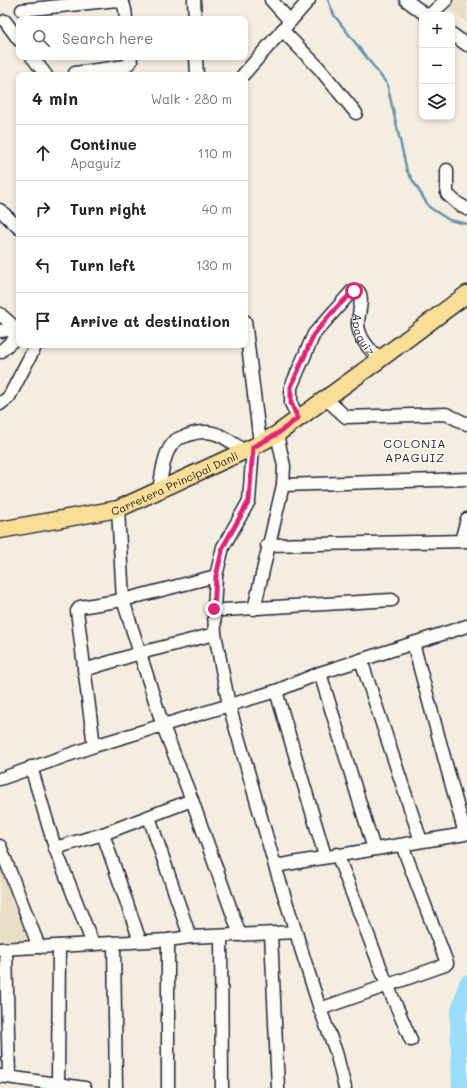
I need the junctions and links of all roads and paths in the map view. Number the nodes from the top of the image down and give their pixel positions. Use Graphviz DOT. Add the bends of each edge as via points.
graph roads {
  1 [pos="194,0"];
  2 [pos="271,0"];
  3 [pos="309,0"];
  4 [pos="406,0"];
  5 [pos="446,0"];
  6 [pos="49,3"];
  7 [pos="22,10"];
  8 [pos="422,12"];
  9 [pos="433,12"];
  10 [pos="126,16"];
  11 [pos="195,16"];
  12 [pos="290,21"];
  13 [pos="5,22"];
  14 [pos="282,30"];
  15 [pos="16,36"];
  16 [pos="455,36"];
  17 [pos="467,45"];
  18 [pos="34,60"];
  19 [pos="130,60"];
  20 [pos="196,60"];
  21 [pos="44,72"];
  22 [pos="82,72"];
  23 [pos="197,72"];
  24 [pos="246,72"];
  25 [pos="356,114"];
  26 [pos="447,170"];
  27 [pos="467,209"];
  28 [pos="0,210"];
  29 [pos="16,225"];
  30 [pos="465,300"];
  31 [pos="0,314"];
  32 [pos="16,330"];
  33 [pos="0,331"];
  34 [pos="16,332"];
  35 [pos="16,334"];
  36 [pos="34,348"];
  37 [pos="246,348"];
  38 [pos="0,352"];
  39 [pos="379,360"];
  40 [pos="326,399"];
  41 [pos="0,404"];
  42 [pos="298,418"];
  43 [pos="467,424"];
  44 [pos="277,434"];
  45 [pos="252,447"];
  46 [pos="467,479"];
  47 [pos="283,485"];
  48 [pos="159,490"];
  49 [pos="118,509"];
  50 [pos="467,519"];
  51 [pos="0,530"];
  52 [pos="464,541"];
  53 [pos="267,544"];
  54 [pos="216,576"];
  55 [pos="123,600"];
  56 [pos="392,600"];
  57 [pos="254,609"];
  58 [pos="224,610"];
  59 [pos="467,626"];
  60 [pos="215,634"];
  61 [pos="413,643"];
  62 [pos="140,653"];
  63 [pos="361,660"];
  64 [pos="84,670"];
  65 [pos="320,673"];
  66 [pos="276,691"];
  67 [pos="229,705"];
  68 [pos="163,726"];
  69 [pos="94,746"];
  70 [pos="31,767"];
  71 [pos="0,780"];
  72 [pos="192,800"];
  73 [pos="149,817"];
  74 [pos="104,834"];
  75 [pos="466,836"];
  76 [pos="421,841"];
  77 [pos="402,845"];
  78 [pos="0,846"];
  79 [pos="55,848"];
  80 [pos="374,849"];
  81 [pos="331,855"];
  82 [pos="275,866"];
  83 [pos="296,932"];
  84 [pos="271,934"];
  85 [pos="240,935"];
  86 [pos="221,936"];
  87 [pos="190,937"];
  88 [pos="168,940"];
  89 [pos="140,941"];
  90 [pos="114,943"];
  91 [pos="93,944"];
  92 [pos="59,946"];
  93 [pos="39,947"];
  94 [pos="3,949"];
  95 [pos="388,986"];
  96 [pos="320,1009"];
  97 [pos="411,1040"];
  98 [pos="4,1077"];
  99 [pos="58,1084"];
  100 [pos="85,1088"];
  101 [pos="116,1088"];
  102 [pos="168,1088"];
  103 [pos="222,1088"];
  104 [pos="278,1088"];
  105 [pos="345,1088"];
  1 -- 11 [label="street"];
  2 -- 12 [label="street"];
  3 -- 12 [label="street"];
  4 -- 8 [label="street"];
  5 -- 9 [label="street"];
  6 -- 7 [label="street"];
  6 -- 10 [label="street" via="117,0 125,7"];
  12 -- 14 [label="street"];
  13 -- 15 [label="street"];
  14 -- 24 [label="street"];
  14 -- 25 [label="street" via="319,68"];
  16 -- 17 [label="street"];
  18 -- 21 [label="street"];
  19 -- 22 [label="street" via="126,66"];
  20 -- 23 [label="street"];
  26 -- 27 [label="street" via="447,194"];
  28 -- 29 [label="street"];
  30 -- 39 [label="main road, Carretera Principal Danli"];
  31 -- 32 [label="street"];
  33 -- 34 [label="street"];
  35 -- 38 [label="street"];
  36 -- 41 [label="street" via="9,397"];
  37 -- 45 [label="street"];
  39 -- 40 [label="main road, Carretera Principal Danli"];
  39 -- 42 [label="street, Apaguiz" via="362,338 358,326 361,298 358,292 351,292 314,334 291,387 291,403"];
  40 -- 42 [label="main road, Carretera Principal Danli"];
  40 -- 43 [label="street" via="346,417 446,414"];
  42 -- 44 [label="main road, Carretera Principal Danli"];
  44 -- 45 [label="main road, Carretera Principal Danli"];
  44 -- 47 [label="street" via="284,466"];
  45 -- 48 [label="main road, Carretera Principal Danli"];
  45 -- 48 [label="street" via="224,435 207,432 196,432 175,440 166,455"];
  45 -- 54 [label="street" via="249,501 223,547"];
  46 -- 47 [label="street"];
  47 -- 53 [label="street"];
  48 -- 49 [label="main road, Carretera Principal Danli"];
  49 -- 51 [label="main road, Carretera Principal Danli"];
  49 -- 55 [label="street"];
  50 -- 52 [label="street"];
  52 -- 53 [label="street"];
  53 -- 57 [label="street"];
  54 -- 55 [label="street"];
  54 -- 60 [label="street"];
  55 -- 62 [label="street"];
  55 -- 64 [label="street" via="86,604 77,611"];
  56 -- 57 [label="street"];
  57 -- 58 [label="street"];
  59 -- 61 [label="street"];
  60 -- 62 [label="street"];
  60 -- 67 [label="street"];
  61 -- 63 [label="street"];
  61 -- 75 [label="street"];
  62 -- 64 [label="street"];
  62 -- 68 [label="street"];
  63 -- 65 [label="street"];
  63 -- 76 [label="street"];
  64 -- 69 [label="street"];
  65 -- 66 [label="street"];
  65 -- 80 [label="street"];
  66 -- 67 [label="street"];
  66 -- 81 [label="street"];
  67 -- 68 [label="street"];
  67 -- 82 [label="street"];
  68 -- 69 [label="street"];
  68 -- 72 [label="street"];
  69 -- 70 [label="street"];
  70 -- 71 [label="street"];
  70 -- 79 [label="street"];
  72 -- 73 [label="street"];
  72 -- 85 [label="street"];
  73 -- 74 [label="street"];
  73 -- 87 [label="street"];
  74 -- 79 [label="street"];
  74 -- 89 [label="street"];
  75 -- 76 [label="street"];
  76 -- 77 [label="street"];
  77 -- 80 [label="street"];
  77 -- 95 [label="street" via="447,963"];
  78 -- 93 [label="street"];
  79 -- 91 [label="street"];
  80 -- 81 [label="street"];
  81 -- 82 [label="street"];
  81 -- 95 [label="street"];
  82 -- 83 [label="street"];
  83 -- 84 [label="street"];
  83 -- 96 [label="street"];
  84 -- 85 [label="street"];
  84 -- 104 [label="street"];
  85 -- 86 [label="street"];
  86 -- 87 [label="street"];
  86 -- 103 [label="street"];
  87 -- 88 [label="street"];
  88 -- 89 [label="street"];
  88 -- 102 [label="street"];
  89 -- 90 [label="street"];
  90 -- 91 [label="street"];
  90 -- 101 [label="street"];
  91 -- 92 [label="street"];
  92 -- 93 [label="street"];
  92 -- 99 [label="street"];
  93 -- 94 [label="street"];
  94 -- 98 [label="street"];
  95 -- 96 [label="street"];
  95 -- 97 [label="street"];
  96 -- 105 [label="street" via="336,1052"];
  98 -- 99 [label="street"];
  99 -- 100 [label="street"];
}
